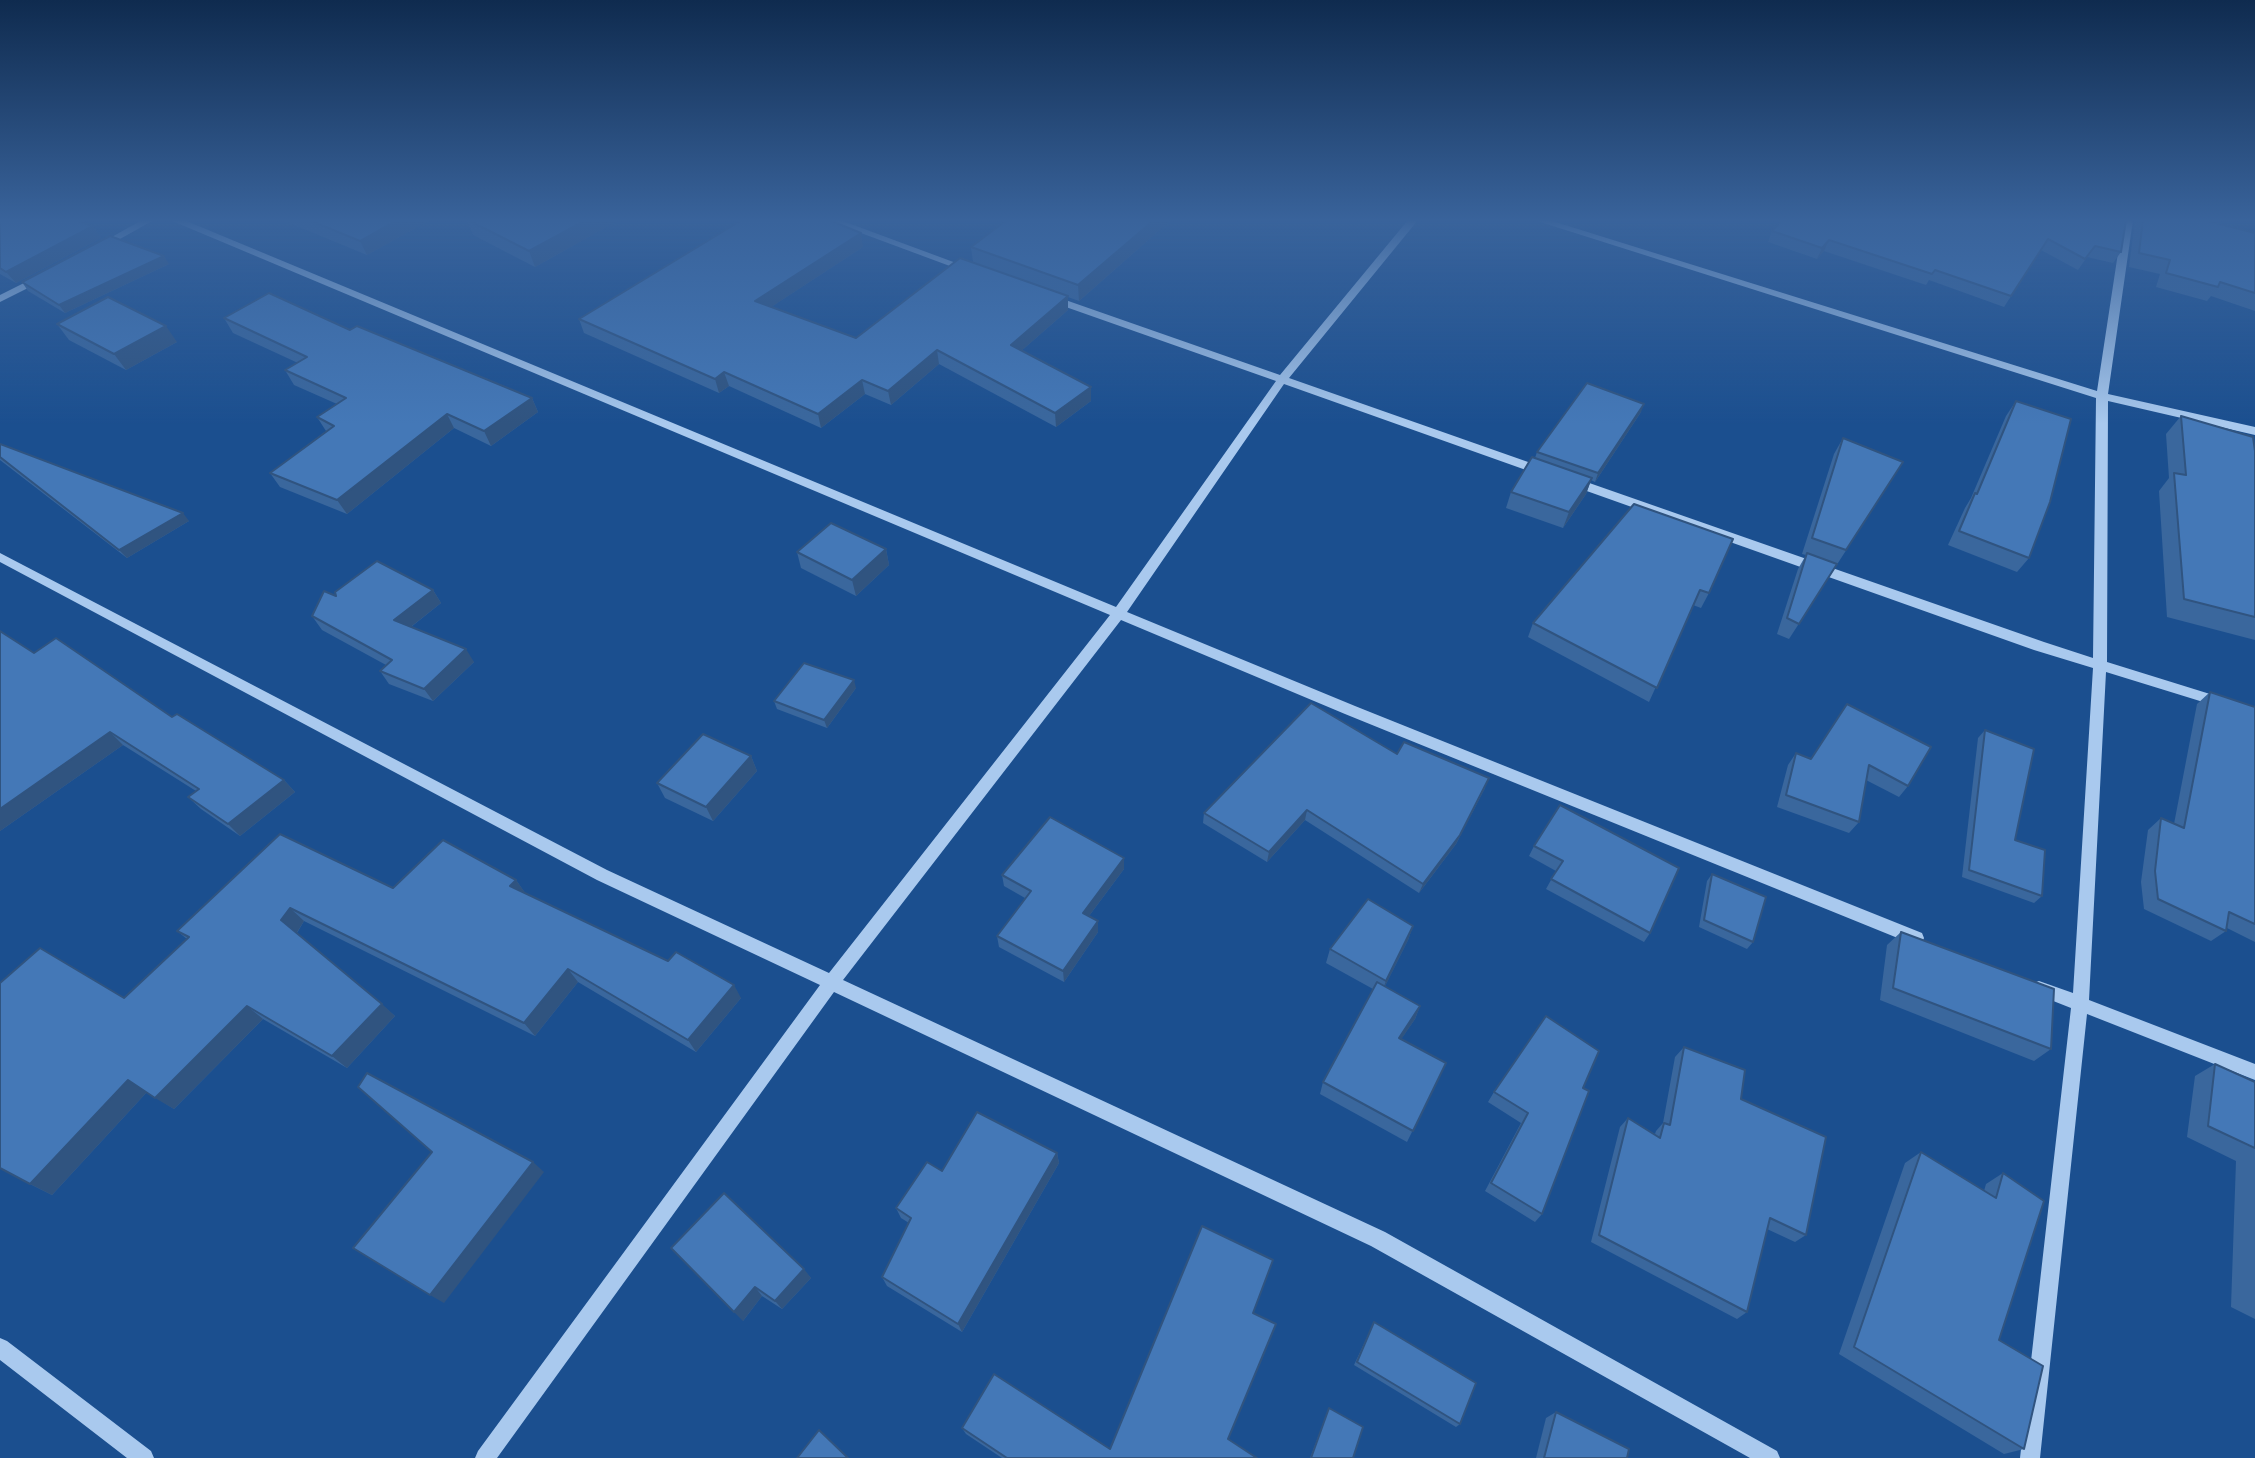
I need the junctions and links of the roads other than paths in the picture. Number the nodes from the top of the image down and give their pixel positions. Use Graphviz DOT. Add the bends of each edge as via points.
graph roads {
  1 [pos="21,288"];
  2 [pos="338,288"];
  3 [pos="1357,288"];
  4 [pos="1757,288"];
  5 [pos="2118,288"];
  6 [pos="1043,295"];
  7 [pos="0,299"];
  8 [pos="1282,380"];
  9 [pos="2102,396"];
  10 [pos="2255,431"];
  11 [pos="0,557"];
  12 [pos="1119,613"];
  13 [pos="2100,665"];
  14 [pos="2255,713"];
  15 [pos="1934,946"];
  16 [pos="2022,981"];
  17 [pos="831,983"];
  18 [pos="2080,1005"];
  19 [pos="2255,1072"];
  20 [pos="0,1348"];
  21 [pos="144,1458"];
  22 [pos="485,1458"];
  23 [pos="1770,1458"];
  24 [pos="2030,1458"];
  1 -- 7 [label="street"];
  2 -- 12 [label="street"];
  3 -- 8 [label="street"];
  4 -- 9 [label="street"];
  5 -- 9 [label="street"];
  6 -- 8 [label="street"];
  8 -- 12 [label="street"];
  8 -- 13 [label="street"];
  9 -- 10 [label="street"];
  9 -- 13 [label="street"];
  11 -- 17 [label="street" via="602,875"];
  12 -- 15 [label="street"];
  12 -- 17 [label="street"];
  13 -- 14 [label="street"];
  13 -- 18 [label="street"];
  16 -- 18 [label="street"];
  17 -- 22 [label="street"];
  17 -- 23 [label="street" via="1378,1239"];
  18 -- 19 [label="street"];
  18 -- 24 [label="street"];
  20 -- 21 [label="street"];
}
